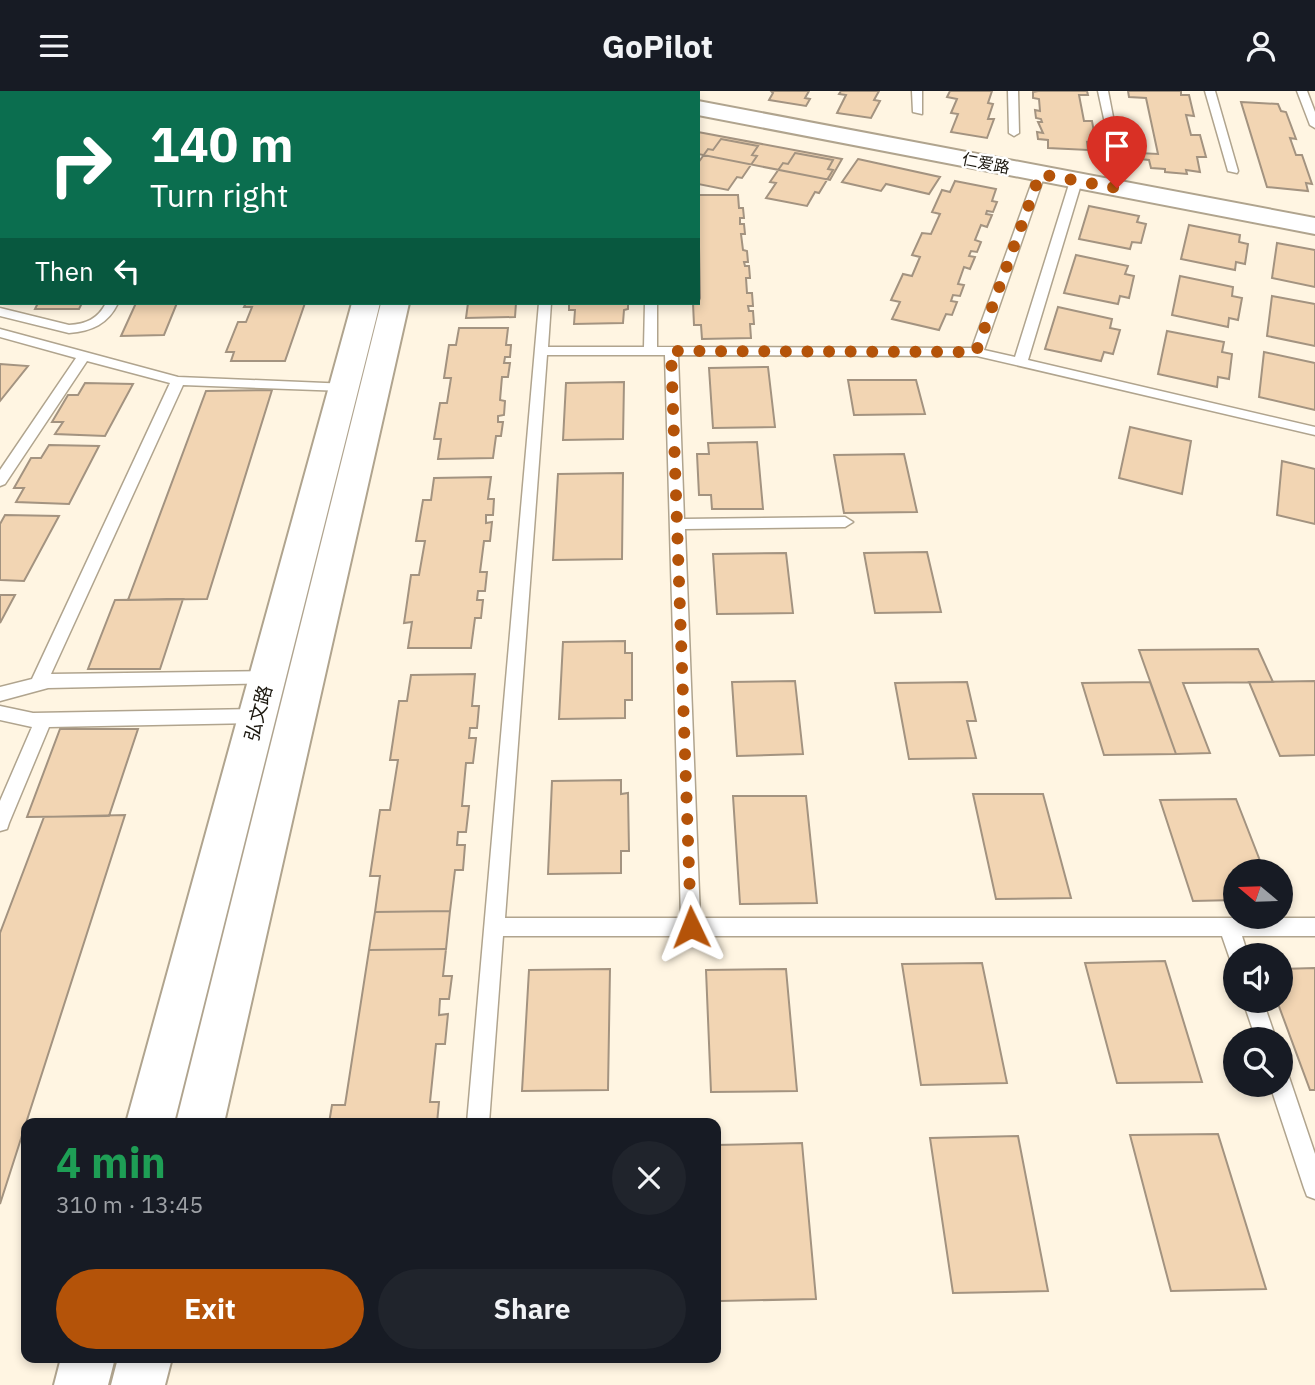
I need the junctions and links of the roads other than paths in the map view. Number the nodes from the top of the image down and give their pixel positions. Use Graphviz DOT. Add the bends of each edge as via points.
graph roads {
  1 [pos="917,91"];
  2 [pos="1013,91"];
  3 [pos="1103,91"];
  4 [pos="1210,91"];
  5 [pos="1304,91"];
  6 [pos="1315,93"];
  7 [pos="700,108"];
  8 [pos="918,112"];
  9 [pos="1315,125"];
  10 [pos="1014,133"];
  11 [pos="1115,146"];
  12 [pos="1233,171"];
  13 [pos="1040,174"];
  14 [pos="1076,181"];
  15 [pos="1315,226"];
  16 [pos="112,305"];
  17 [pos="365,305"];
  18 [pos="395,305"];
  19 [pos="545,305"];
  20 [pos="650,305"];
  21 [pos="0,312"];
  22 [pos="0,333"];
  23 [pos="541,351"];
  24 [pos="650,351"];
  25 [pos="671,351"];
  26 [pos="976,352"];
  27 [pos="84,356"];
  28 [pos="1020,363"];
  29 [pos="178,381"];
  30 [pos="344,387"];
  31 [pos="1315,431"];
  32 [pos="0,481"];
  33 [pos="845,522"];
  34 [pos="677,524"];
  35 [pos="267,678"];
  36 [pos="38,684"];
  37 [pos="0,694"];
  38 [pos="0,713"];
  39 [pos="257,716"];
  40 [pos="44,719"];
  41 [pos="4,805"];
  42 [pos="0,823"];
  43 [pos="494,927"];
  44 [pos="691,927"];
  45 [pos="1223,927"];
  46 [pos="1293,927"];
  47 [pos="1315,927"];
  48 [pos="1285,1097"];
  49 [pos="151,1118"];
  50 [pos="201,1118"];
  51 [pos="478,1118"];
  52 [pos="1315,1188"];
  53 [pos="87,1363"];
  54 [pos="144,1363"];
  55 [pos="80,1385"];
  56 [pos="138,1385"];
  1 -- 8 [label="lane"];
  2 -- 10 [label="lane"];
  3 -- 11 [label="lane"];
  4 -- 12 [label="lane"];
  5 -- 6 [label="lane"];
  5 -- 9 [label="lane"];
  7 -- 13 [label="street, 仁爱路"];
  13 -- 14 [label="street, 仁爱路"];
  13 -- 26 [label="lane"];
  14 -- 15 [label="street, 仁爱路"];
  14 -- 28 [label="lane"];
  16 -- 21 [label="lane" via="99,321 78,328"];
  17 -- 30 [label="street, 弘文路"];
  18 -- 50 [label="street, 弘文路"];
  19 -- 23 [label="lane"];
  20 -- 24 [label="lane"];
  22 -- 27 [label="lane"];
  23 -- 24 [label="lane"];
  23 -- 43 [label="lane"];
  24 -- 25 [label="lane"];
  25 -- 26 [label="lane"];
  25 -- 34 [label="lane"];
  26 -- 28 [label="lane"];
  27 -- 29 [label="lane"];
  27 -- 32 [label="lane"];
  28 -- 31 [label="lane"];
  29 -- 30 [label="lane"];
  29 -- 36 [label="lane"];
  30 -- 35 [label="street, 弘文路"];
  33 -- 34 [label="lane"];
  34 -- 44 [label="lane"];
  35 -- 36 [label="lane"];
  35 -- 39 [label="street, 弘文路"];
  36 -- 37 [label="lane"];
  38 -- 40 [label="lane"];
  39 -- 40 [label="lane"];
  39 -- 49 [label="street, 弘文路"];
  40 -- 41 [label="lane"];
  41 -- 42 [label="lane"];
  43 -- 44 [label="lane"];
  43 -- 51 [label="lane"];
  44 -- 45 [label="lane"];
  46 -- 47 [label="lane"];
  48 -- 52 [label="lane"];
  53 -- 55 [label="street"];
  54 -- 56 [label="street"];
}
